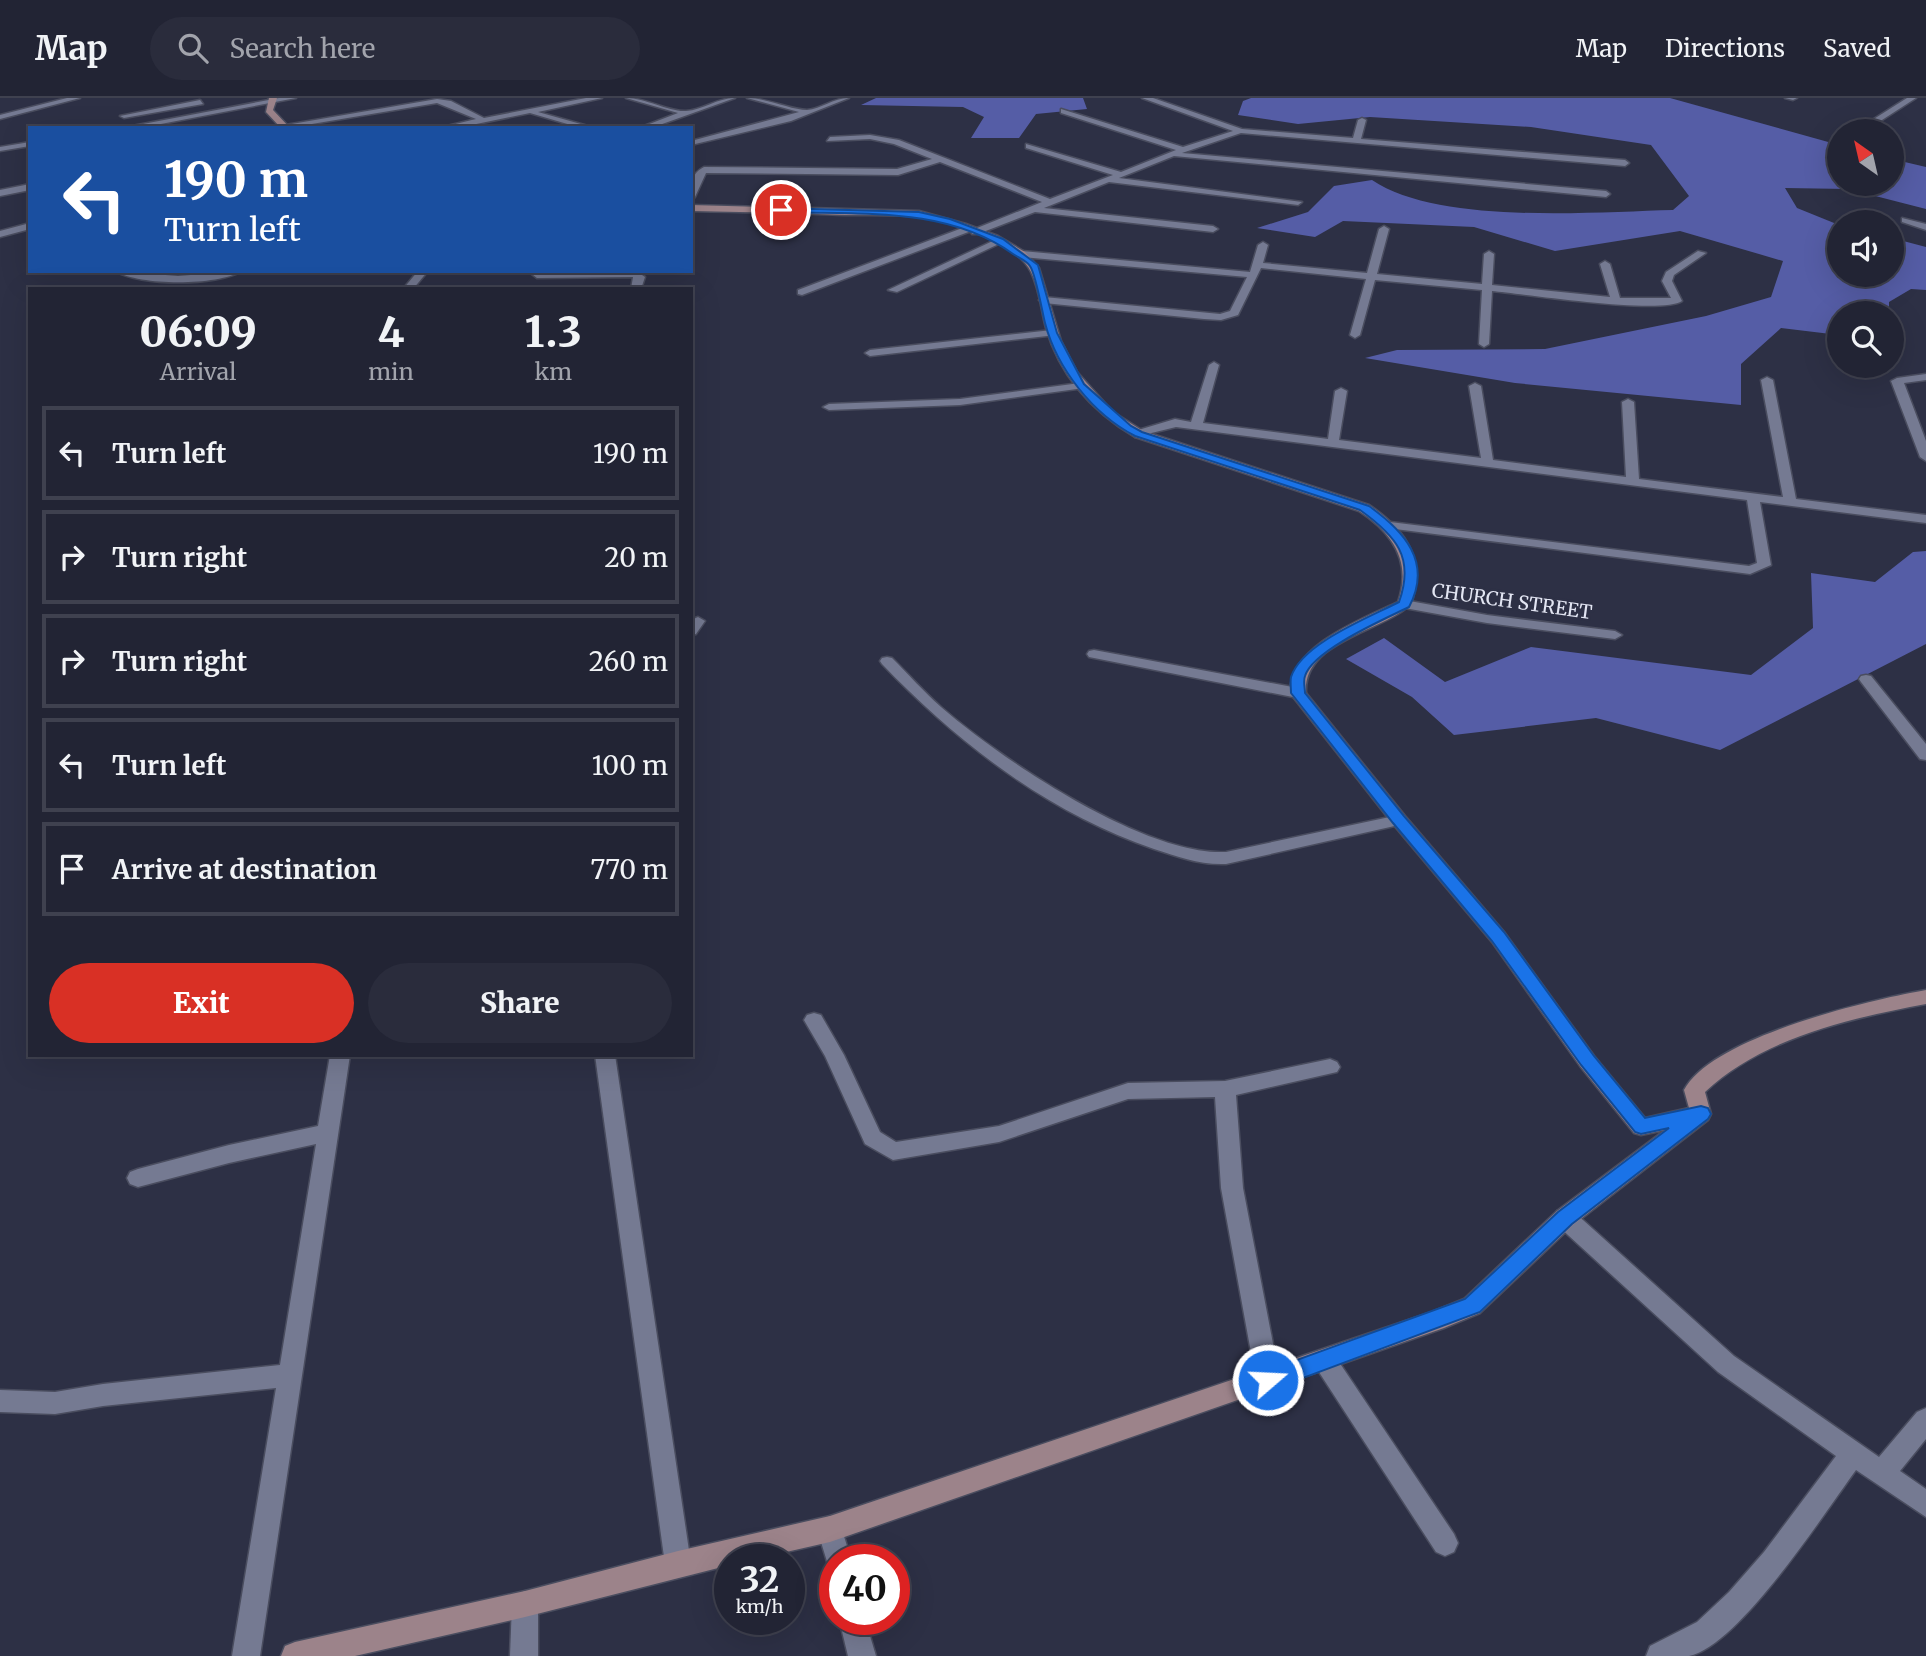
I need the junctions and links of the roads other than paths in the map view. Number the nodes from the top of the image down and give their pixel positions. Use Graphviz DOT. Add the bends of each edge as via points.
graph roads {
  1 [pos="76,98"];
  2 [pos="292,98"];
  3 [pos="598,98"];
  4 [pos="631,98"];
  5 [pos="731,98"];
  6 [pos="751,98"];
  7 [pos="845,98"];
  8 [pos="1146,98"];
  9 [pos="1912,98"];
  10 [pos="212,100"];
  11 [pos="272,100"];
  12 [pos="1064,111"];
  13 [pos="527,112"];
  14 [pos="807,112"];
  15 [pos="685,113"];
  16 [pos="124,116"];
  17 [pos="0,117"];
  18 [pos="1879,119"];
  19 [pos="483,120"];
  20 [pos="1362,120"];
  21 [pos="150,126"];
  22 [pos="284,126"];
  23 [pos="291,126"];
  24 [pos="453,126"];
  25 [pos="583,126"];
  26 [pos="649,126"];
  27 [pos="1241,131"];
  28 [pos="831,139"];
  29 [pos="1357,140"];
  30 [pos="693,143"];
  31 [pos="28,144"];
  32 [pos="1029,146"];
  33 [pos="0,149"];
  34 [pos="1184,150"];
  35 [pos="1172,154"];
  36 [pos="941,159"];
  37 [pos="1625,163"];
  38 [pos="1123,174"];
  39 [pos="1111,180"];
  40 [pos="28,187"];
  41 [pos="693,191"];
  42 [pos="0,193"];
  43 [pos="1606,194"];
  44 [pos="1298,202"];
  45 [pos="1051,203"];
  46 [pos="693,208"];
  47 [pos="1035,209"];
  48 [pos="1905,220"];
  49 [pos="28,227"];
  50 [pos="1926,227"];
  51 [pos="1213,229"];
  52 [pos="1384,229"];
  53 [pos="972,230"];
  54 [pos="4,233"];
  55 [pos="28,239"];
  56 [pos="1000,241"];
  57 [pos="1264,245"];
  58 [pos="1022,254"];
  59 [pos="1489,254"];
  60 [pos="1701,254"];
  61 [pos="1605,264"];
  62 [pos="1255,270"];
  63 [pos="130,273"];
  64 [pos="221,273"];
  65 [pos="421,273"];
  66 [pos="533,275"];
  67 [pos="1370,276"];
  68 [pos="410,287"];
  69 [pos="637,287"];
  70 [pos="1487,289"];
  71 [pos="893,290"];
  72 [pos="802,292"];
  73 [pos="1044,300"];
  74 [pos="1616,302"];
  75 [pos="1052,333"];
  76 [pos="1355,335"];
  77 [pos="1484,344"];
  78 [pos="870,353"];
  79 [pos="1214,365"];
  80 [pos="1926,377"];
  81 [pos="1767,380"];
  82 [pos="1080,386"];
  83 [pos="1475,386"];
  84 [pos="1341,391"];
  85 [pos="1628,402"];
  86 [pos="829,407"];
  87 [pos="1920,423"];
  88 [pos="1196,426"];
  89 [pos="1139,434"];
  90 [pos="1333,444"];
  91 [pos="1926,457"];
  92 [pos="1488,464"];
  93 [pos="1633,482"];
  94 [pos="1753,497"];
  95 [pos="1790,501"];
  96 [pos="1926,519"];
  97 [pos="1387,524"];
  98 [pos="1405,604"];
  99 [pos="1615,635"];
  100 [pos="1094,654"];
  101 [pos="887,661"];
  102 [pos="1866,679"];
  103 [pos="1298,693"];
  104 [pos="1926,754"];
  105 [pos="1399,820"];
  106 [pos="1926,997"];
  107 [pos="814,1020"];
  108 [pos="340,1057"];
  109 [pos="605,1057"];
  110 [pos="1330,1067"];
  111 [pos="1226,1089"];
  112 [pos="1701,1114"];
  113 [pos="327,1133"];
  114 [pos="138,1178"];
  115 [pos="1565,1218"];
  116 [pos="1325,1361"];
  117 [pos="290,1375"];
  118 [pos="1268,1380"];
  119 [pos="0,1401"];
  120 [pos="1926,1420"];
  121 [pos="1852,1455"];
  122 [pos="1881,1474"];
  123 [pos="1926,1504"];
  124 [pos="830,1529"];
  125 [pos="1445,1543"];
  126 [pos="834,1544"];
  127 [pos="678,1564"];
  128 [pos="525,1604"];
  129 [pos="856,1635"];
  130 [pos="246,1656"];
  131 [pos="295,1656"];
  132 [pos="524,1656"];
  133 [pos="862,1656"];
  134 [pos="1660,1656"];
  1 -- 17 [label="street"];
  2 -- 11 [label="street"];
  3 -- 13 [label="street"];
  4 -- 15 [label="street"];
  5 -- 15 [label="street"];
  6 -- 14 [label="street"];
  7 -- 14 [label="street"];
  8 -- 27 [label="street"];
  9 -- 18 [label="street"];
  10 -- 16 [label="street"];
  11 -- 21 [label="street"];
  11 -- 22 [label="street" via="269,110"];
  12 -- 34 [label="street"];
  13 -- 19 [label="street"];
  13 -- 25 [label="street"];
  14 -- 30 [label="street"];
  15 -- 26 [label="street"];
  19 -- 23 [label="street" via="437,101"];
  19 -- 24 [label="street"];
  20 -- 29 [label="street"];
  27 -- 29 [label="street"];
  27 -- 34 [label="street"];
  28 -- 36 [label="street" via="885,139"];
  29 -- 37 [label="street"];
  31 -- 33 [label="street"];
  32 -- 38 [label="street"];
  34 -- 35 [label="street"];
  35 -- 38 [label="street"];
  35 -- 43 [label="street"];
  36 -- 41 [label="street" via="898,172 704,170"];
  36 -- 45 [label="street"];
  38 -- 39 [label="street"];
  39 -- 44 [label="street"];
  39 -- 45 [label="street"];
  40 -- 42 [label="street"];
  45 -- 47 [label="street"];
  46 -- 53 [label="street" via="919,214"];
  47 -- 51 [label="street"];
  47 -- 53 [label="street"];
  48 -- 50 [label="street"];
  49 -- 54 [label="street"];
  52 -- 67 [label="street"];
  53 -- 56 [label="street"];
  53 -- 72 [label="street"];
  54 -- 55 [label="street"];
  56 -- 58 [label="street"];
  56 -- 71 [label="street"];
  57 -- 62 [label="street"];
  58 -- 62 [label="street"];
  58 -- 73 [label="street" via="1034,265"];
  59 -- 70 [label="street"];
  60 -- 74 [label="street" via="1669,274 1667,281 1676,301"];
  61 -- 74 [label="street"];
  62 -- 67 [label="street"];
  62 -- 73 [label="street" via="1234,313 1221,317"];
  63 -- 64 [label="street" via="188,277"];
  65 -- 68 [label="street"];
  66 -- 69 [label="street" via="635,274 640,278"];
  67 -- 70 [label="street"];
  67 -- 76 [label="street"];
  70 -- 74 [label="street"];
  70 -- 77 [label="street"];
  73 -- 75 [label="street"];
  75 -- 78 [label="street"];
  75 -- 82 [label="street"];
  79 -- 88 [label="street"];
  80 -- 87 [label="street" via="1897,381"];
  81 -- 95 [label="street"];
  82 -- 86 [label="street" via="960,402"];
  82 -- 89 [label="street"];
  83 -- 92 [label="street"];
  84 -- 90 [label="street"];
  85 -- 93 [label="street"];
  87 -- 91 [label="street"];
  88 -- 89 [label="street" via="1169,424"];
  88 -- 90 [label="street"];
  89 -- 97 [label="street" via="1364,508"];
  90 -- 92 [label="street"];
  92 -- 93 [label="street"];
  93 -- 94 [label="street"];
  94 -- 95 [label="street"];
  94 -- 97 [label="street" via="1764,565 1750,570"];
  95 -- 96 [label="street"];
  97 -- 98 [label="street" via="1406,547 1412,568"];
  98 -- 99 [label="street, CHURCH STREET"];
  98 -- 103 [label="street" via="1337,638 1309,660 1298,676"];
  100 -- 103 [label="street"];
  101 -- 105 [label="street" via="935,710 1023,778 1128,834 1203,859 1226,858"];
  102 -- 104 [label="street"];
  103 -- 105 [label="street"];
  105 -- 112 [label="street" via="1498,937 1641,1126"];
  106 -- 112 [label="street" via="1807,1028 1744,1053 1694,1090"];
  107 -- 111 [label="street" via="872,1138 893,1151 999,1134 1128,1091"];
  108 -- 113 [label="street"];
  109 -- 127 [label="street"];
  110 -- 111 [label="street"];
  111 -- 118 [label="street" via="1232,1188"];
  112 -- 115 [label="street"];
  113 -- 114 [label="street"];
  113 -- 117 [label="street"];
  115 -- 116 [label="street" via="1472,1306"];
  115 -- 121 [label="street" via="1726,1364"];
  116 -- 118 [label="street"];
  116 -- 125 [label="street"];
  117 -- 119 [label="street" via="55,1404"];
  117 -- 130 [label="street"];
  118 -- 124 [label="street"];
  120 -- 122 [label="street"];
  121 -- 122 [label="street"];
  121 -- 134 [label="street" via="1750,1591 1719,1622"];
  122 -- 123 [label="street"];
  124 -- 126 [label="street"];
  124 -- 127 [label="street"];
  127 -- 128 [label="street"];
  128 -- 131 [label="street"];
  128 -- 132 [label="street"];
  129 -- 133 [label="street"];
}
